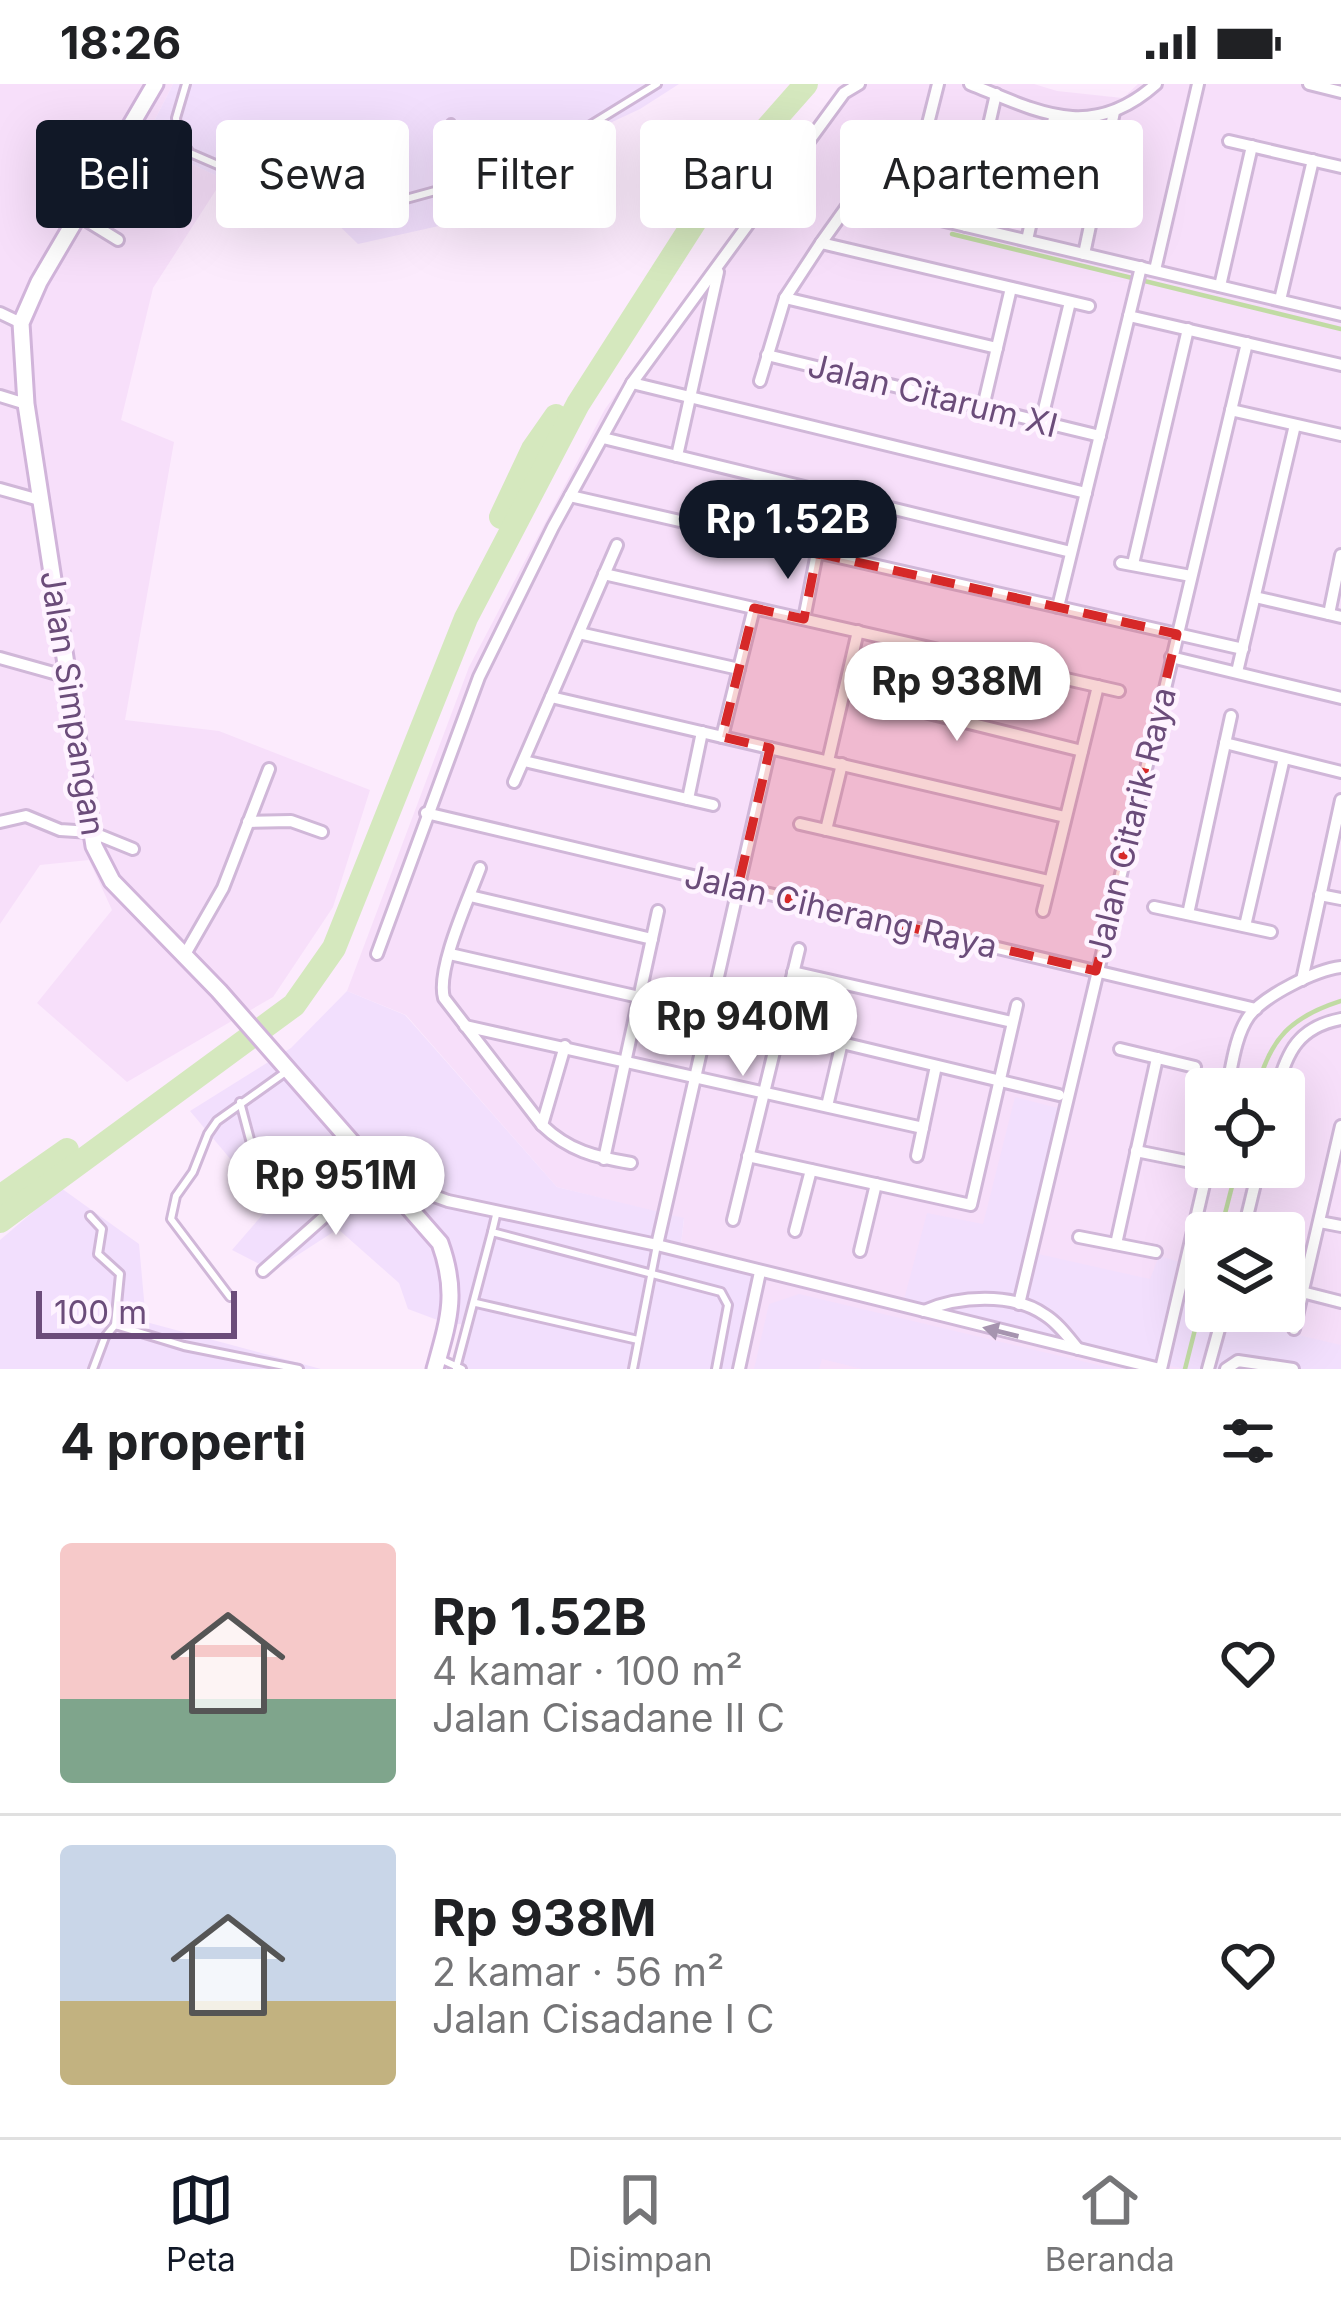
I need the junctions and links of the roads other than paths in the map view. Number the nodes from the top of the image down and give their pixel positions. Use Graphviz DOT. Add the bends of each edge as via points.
graph roads {
  1 [pos="155,84"];
  2 [pos="185,84"];
  3 [pos="656,84"];
  4 [pos="859,84"];
  5 [pos="938,84"];
  6 [pos="970,84"];
  7 [pos="1156,84"];
  8 [pos="1198,84"];
  9 [pos="1309,84"];
  10 [pos="1341,92"];
  11 [pos="996,94"];
  12 [pos="1114,112"];
  13 [pos="1054,118"];
  14 [pos="134,120"];
  15 [pos="598,120"];
  16 [pos="930,120"];
  17 [pos="990,120"];
  18 [pos="1229,141"];
  19 [pos="1252,146"];
  20 [pos="1312,160"];
  21 [pos="1341,167"];
  22 [pos="433,192"];
  23 [pos="840,216"];
  24 [pos="72,228"];
  25 [pos="98,228"];
  26 [pos="975,228"];
  27 [pos="118,240"];
  28 [pos="1027,240"];
  29 [pos="821,243"];
  30 [pos="1084,254"];
  31 [pos="719,264"];
  32 [pos="1155,270"];
  33 [pos="1138,276"];
  34 [pos="1220,286"];
  35 [pos="1011,288"];
  36 [pos="785,298"];
  37 [pos="1280,300"];
  38 [pos="1070,302"];
  39 [pos="1089,306"];
  40 [pos="1340,310"];
  41 [pos="0,313"];
  42 [pos="1130,316"];
  43 [pos="21,322"];
  44 [pos="1188,329"];
  45 [pos="1247,343"];
  46 [pos="997,348"];
  47 [pos="766,355"];
  48 [pos="1341,365"];
  49 [pos="760,381"];
  50 [pos="632,383"];
  51 [pos="0,396"];
  52 [pos="689,397"];
  53 [pos="26,404"];
  54 [pos="983,407"];
  55 [pos="1231,410"];
  56 [pos="1041,422"];
  57 [pos="1295,424"];
  58 [pos="1341,435"];
  59 [pos="1100,436"];
  60 [pos="602,438"];
  61 [pos="677,456"];
  62 [pos="0,488"];
  63 [pos="1086,494"];
  64 [pos="570,496"];
  65 [pos="43,501"];
  66 [pos="616,545"];
  67 [pos="1071,552"];
  68 [pos="817,554"];
  69 [pos="1341,555"];
  70 [pos="604,574"];
  71 [pos="1191,576"];
  72 [pos="1255,597"];
  73 [pos="1058,607"];
  74 [pos="754,608"];
  75 [pos="1335,616"];
  76 [pos="804,619"];
  77 [pos="858,632"];
  78 [pos="579,633"];
  79 [pos="1177,634"];
  80 [pos="1243,649"];
  81 [pos="1172,657"];
  82 [pos="0,658"];
  83 [pos="739,669"];
  84 [pos="1237,672"];
  85 [pos="68,677"];
  86 [pos="1098,686"];
  87 [pos="1119,691"];
  88 [pos="844,692"];
  89 [pos="551,697"];
  90 [pos="1341,698"];
  91 [pos="1231,716"];
  92 [pos="702,732"];
  93 [pos="722,736"];
  94 [pos="1225,742"];
  95 [pos="770,748"];
  96 [pos="1082,751"];
  97 [pos="1284,758"];
  98 [pos="524,760"];
  99 [pos="828,761"];
  100 [pos="842,764"];
  101 [pos="269,769"];
  102 [pos="1341,772"];
  103 [pos="514,782"];
  104 [pos="688,799"];
  105 [pos="1341,800"];
  106 [pos="713,805"];
  107 [pos="426,813"];
  108 [pos="1065,817"];
  109 [pos="0,822"];
  110 [pos="248,822"];
  111 [pos="800,824"];
  112 [pos="826,830"];
  113 [pos="91,832"];
  114 [pos="322,832"];
  115 [pos="133,849"];
  116 [pos="480,868"];
  117 [pos="1049,881"];
  118 [pos="739,887"];
  119 [pos="1320,895"];
  120 [pos="470,896"];
  121 [pos="1341,899"];
  122 [pos="1154,907"];
  123 [pos="1043,910"];
  124 [pos="658,911"];
  125 [pos="1187,914"];
  126 [pos="1246,926"];
  127 [pos="1271,932"];
  128 [pos="652,939"];
  129 [pos="799,949"];
  130 [pos="376,954"];
  131 [pos="450,954"];
  132 [pos="184,956"];
  133 [pos="1341,967"];
  134 [pos="1096,971"];
  135 [pos="793,972"];
  136 [pos="1302,980"];
  137 [pos="639,998"];
  138 [pos="1017,1005"];
  139 [pos="1256,1009"];
  140 [pos="1341,1019"];
  141 [pos="847,1021"];
  142 [pos="1012,1022"];
  143 [pos="465,1026"];
  144 [pos="842,1043"];
  145 [pos="565,1046"];
  146 [pos="1120,1049"];
  147 [pos="1157,1058"];
  148 [pos="626,1060"];
  149 [pos="936,1066"];
  150 [pos="1195,1067"];
  151 [pos="284,1068"];
  152 [pos="1232,1068"];
  153 [pos="1282,1068"];
  154 [pos="695,1076"];
  155 [pos="999,1081"];
  156 [pos="764,1092"];
  157 [pos="1059,1095"];
  158 [pos="240,1102"];
  159 [pos="827,1106"];
  160 [pos="542,1125"];
  161 [pos="1341,1126"];
  162 [pos="923,1128"];
  163 [pos="1136,1150"];
  164 [pos="748,1156"];
  165 [pos="917,1156"];
  166 [pos="604,1159"];
  167 [pos="1185,1161"];
  168 [pos="631,1163"];
  169 [pos="811,1169"];
  170 [pos="381,1174"];
  171 [pos="260,1177"];
  172 [pos="876,1184"];
  173 [pos="1202,1188"];
  174 [pos="497,1211"];
  175 [pos="90,1216"];
  176 [pos="733,1220"];
  177 [pos="1320,1222"];
  178 [pos="1341,1226"];
  179 [pos="492,1232"];
  180 [pos="795,1232"];
  181 [pos="1079,1237"];
  182 [pos="1116,1244"];
  183 [pos="657,1246"];
  184 [pos="860,1251"];
  185 [pos="1156,1252"];
  186 [pos="263,1271"];
  187 [pos="652,1271"];
  188 [pos="760,1272"];
  189 [pos="1305,1280"];
  190 [pos="1305,1293"];
  191 [pos="230,1298"];
  192 [pos="1341,1302"];
  193 [pos="476,1303"];
  194 [pos="1018,1304"];
  195 [pos="922,1312"];
  196 [pos="115,1325"];
  197 [pos="1218,1332"];
  198 [pos="638,1340"];
  199 [pos="1080,1352"];
  200 [pos="437,1363"];
  201 [pos="459,1368"];
  202 [pos="93,1369"];
  203 [pos="299,1369"];
  204 [pos="633,1369"];
  205 [pos="716,1369"];
  206 [pos="739,1369"];
  207 [pos="1161,1369"];
  208 [pos="1208,1369"];
  209 [pos="1226,1369"];
  210 [pos="1293,1369"];
  1 -- 14 [label="street, Jalan Simpangan"];
  2 -- 22 [label="lane" via="176,118 190,154 339,212"];
  3 -- 15 [label="lane"];
  4 -- 31 [label="street" via="844,93"];
  5 -- 16 [label="street"];
  6 -- 11 [label="street"];
  7 -- 12 [label="street"];
  8 -- 32 [label="street"];
  9 -- 10 [label="street"];
  11 -- 13 [label="street"];
  11 -- 17 [label="street"];
  12 -- 13 [label="street"];
  12 -- 30 [label="street"];
  13 -- 28 [label="street"];
  18 -- 19 [label="street"];
  19 -- 20 [label="street"];
  19 -- 34 [label="street"];
  20 -- 21 [label="street"];
  20 -- 37 [label="street"];
  23 -- 29 [label="street, Jalan Citarum XI"];
  24 -- 43 [label="street, Jalan Simpangan"];
  25 -- 27 [label="street"];
  26 -- 28 [label="street"];
  28 -- 30 [label="street"];
  29 -- 35 [label="street"];
  29 -- 36 [label="street, Jalan Citarum XI"];
  30 -- 33 [label="street"];
  31 -- 50 [label="street"];
  31 -- 52 [label="street"];
  32 -- 33 [label="street"];
  32 -- 34 [label="street"];
  33 -- 42 [label="street"];
  34 -- 37 [label="street"];
  35 -- 38 [label="street"];
  35 -- 46 [label="street"];
  36 -- 46 [label="street"];
  36 -- 47 [label="street, Jalan Citarum XI"];
  37 -- 40 [label="street"];
  38 -- 39 [label="street"];
  38 -- 56 [label="street"];
  41 -- 43 [label="street"];
  42 -- 44 [label="street"];
  42 -- 59 [label="street"];
  43 -- 53 [label="street, Jalan Simpangan"];
  44 -- 45 [label="street"];
  44 -- 71 [label="street" via="1127,564"];
  45 -- 48 [label="street"];
  45 -- 55 [label="street, Jalan Citarik Raya"];
  46 -- 54 [label="street"];
  47 -- 49 [label="street, Jalan Citarum XI"];
  47 -- 54 [label="street, Jalan Citarum XI"];
  50 -- 52 [label="street"];
  50 -- 60 [label="street"];
  51 -- 53 [label="street"];
  52 -- 61 [label="street"];
  52 -- 63 [label="street"];
  53 -- 65 [label="street, Jalan Simpangan"];
  54 -- 56 [label="street, Jalan Citarum XI"];
  55 -- 57 [label="street"];
  55 -- 71 [label="street, Jalan Citarik Raya"];
  56 -- 59 [label="street, Jalan Citarum XI"];
  57 -- 58 [label="street"];
  57 -- 72 [label="street"];
  59 -- 63 [label="street"];
  60 -- 61 [label="street"];
  60 -- 64 [label="street"];
  61 -- 67 [label="street"];
  62 -- 65 [label="street"];
  63 -- 67 [label="street"];
  64 -- 68 [label="street"];
  64 -- 107 [label="street" via="479,677"];
  65 -- 85 [label="street, Jalan Simpangan"];
  66 -- 70 [label="street"];
  67 -- 73 [label="street"];
  68 -- 73 [label="street"];
  68 -- 76 [label="street"];
  69 -- 75 [label="street"];
  70 -- 74 [label="street"];
  70 -- 78 [label="street"];
  71 -- 79 [label="street, Jalan Citarik Raya"];
  72 -- 75 [label="street"];
  72 -- 80 [label="street"];
  73 -- 79 [label="street"];
  74 -- 76 [label="street"];
  74 -- 83 [label="street"];
  76 -- 77 [label="street"];
  77 -- 86 [label="street"];
  77 -- 88 [label="street"];
  78 -- 83 [label="street"];
  78 -- 89 [label="street"];
  79 -- 80 [label="street"];
  79 -- 81 [label="street, Jalan Citarik Raya"];
  80 -- 84 [label="street"];
  81 -- 84 [label="street"];
  81 -- 134 [label="street, Jalan Citarik Raya"];
  82 -- 85 [label="street"];
  83 -- 93 [label="street"];
  84 -- 90 [label="street"];
  85 -- 113 [label="street, Jalan Simpangan"];
  86 -- 87 [label="street"];
  86 -- 96 [label="street"];
  88 -- 96 [label="street"];
  88 -- 99 [label="street"];
  89 -- 92 [label="street"];
  89 -- 98 [label="street"];
  91 -- 94 [label="street"];
  92 -- 93 [label="street"];
  92 -- 104 [label="street"];
  93 -- 95 [label="street"];
  94 -- 97 [label="street"];
  94 -- 125 [label="street"];
  95 -- 99 [label="street"];
  95 -- 118 [label="street"];
  96 -- 108 [label="street"];
  97 -- 102 [label="street"];
  97 -- 126 [label="street"];
  98 -- 103 [label="street"];
  98 -- 104 [label="street"];
  99 -- 100 [label="street"];
  100 -- 108 [label="street"];
  100 -- 112 [label="street"];
  101 -- 110 [label="street"];
  104 -- 106 [label="street"];
  105 -- 119 [label="street"];
  107 -- 118 [label="street, Jalan Ciherang Raya"];
  107 -- 130 [label="street"];
  108 -- 117 [label="street"];
  109 -- 113 [label="street" via="26,816"];
  110 -- 114 [label="street" via="291,821"];
  110 -- 132 [label="street" via="224,889"];
  111 -- 112 [label="street"];
  112 -- 117 [label="street"];
  113 -- 115 [label="street"];
  113 -- 132 [label="street, Jalan Simpangan" via="112,881"];
  116 -- 120 [label="street"];
  117 -- 123 [label="street"];
  118 -- 134 [label="street, Jalan Ciherang Raya"];
  118 -- 154 [label="street"];
  119 -- 121 [label="street"];
  119 -- 136 [label="street"];
  120 -- 128 [label="street"];
  120 -- 131 [label="street"];
  122 -- 125 [label="street"];
  124 -- 128 [label="street"];
  125 -- 126 [label="street"];
  126 -- 127 [label="street"];
  128 -- 137 [label="street"];
  129 -- 135 [label="street"];
  131 -- 137 [label="street"];
  131 -- 143 [label="street" via="442,990"];
  132 -- 151 [label="street, Jalan Simpangan"];
  133 -- 136 [label="street"];
  134 -- 139 [label="street, Jalan Ciherang Raya"];
  134 -- 194 [label="street, Jalan Citarik Raya"];
  135 -- 142 [label="street"];
  135 -- 156 [label="street"];
  136 -- 139 [label="street"];
  137 -- 148 [label="street"];
  138 -- 142 [label="street"];
  139 -- 152 [label="street"];
  140 -- 153 [label="street" via="1294,1042"];
  141 -- 144 [label="street"];
  142 -- 155 [label="street"];
  143 -- 145 [label="street"];
  143 -- 160 [label="street"];
  144 -- 149 [label="street"];
  144 -- 159 [label="street"];
  145 -- 148 [label="street"];
  145 -- 160 [label="street"];
  146 -- 147 [label="street"];
  147 -- 150 [label="street"];
  147 -- 163 [label="street"];
  148 -- 154 [label="street"];
  148 -- 166 [label="street"];
  149 -- 155 [label="street"];
  149 -- 162 [label="street"];
  151 -- 158 [label="lane"];
  151 -- 170 [label="street, Jalan Simpangan"];
  154 -- 156 [label="street"];
  154 -- 183 [label="street"];
  155 -- 157 [label="street"];
  155 -- 172 [label="street" via="971,1205"];
  156 -- 159 [label="street"];
  156 -- 164 [label="street"];
  158 -- 171 [label="lane"];
  158 -- 191 [label="lane" via="208,1134 171,1219"];
  159 -- 162 [label="street"];
  160 -- 166 [label="street" via="570,1149"];
  161 -- 177 [label="street"];
  162 -- 165 [label="street"];
  163 -- 167 [label="street"];
  163 -- 182 [label="street"];
  164 -- 169 [label="street"];
  164 -- 176 [label="street"];
  166 -- 168 [label="street"];
  169 -- 172 [label="street"];
  169 -- 180 [label="street"];
  170 -- 174 [label="street"];
  170 -- 186 [label="street"];
  170 -- 200 [label="street, Jalan Simpangan" via="440,1243 452,1276"];
  172 -- 184 [label="street"];
  173 -- 207 [label="street"];
  174 -- 179 [label="lane"];
  174 -- 183 [label="street"];
  175 -- 196 [label="lane" via="102,1229 98,1254 120,1274"];
  177 -- 178 [label="street"];
  177 -- 189 [label="street"];
  179 -- 187 [label="lane"];
  179 -- 193 [label="lane"];
  181 -- 182 [label="street"];
  182 -- 185 [label="street"];
  183 -- 187 [label="lane"];
  183 -- 188 [label="street"];
  187 -- 198 [label="lane"];
  187 -- 205 [label="lane" via="723,1293"];
  188 -- 195 [label="street"];
  188 -- 206 [label="street"];
  190 -- 192 [label="street"];
  193 -- 198 [label="lane"];
  193 -- 201 [label="lane"];
  194 -- 195 [label="street" via="946,1302"];
  194 -- 199 [label="street" via="1051,1319"];
  199 -- 195 [label="street, one-way"];
  196 -- 202 [label="lane"];
  196 -- 203 [label="lane"];
  197 -- 208 [label="street"];
  198 -- 204 [label="lane"];
  199 -- 207 [label="street"];
  200 -- 201 [label="lane"];
  209 -- 210 [label="street" via="1238,1360"];
}
